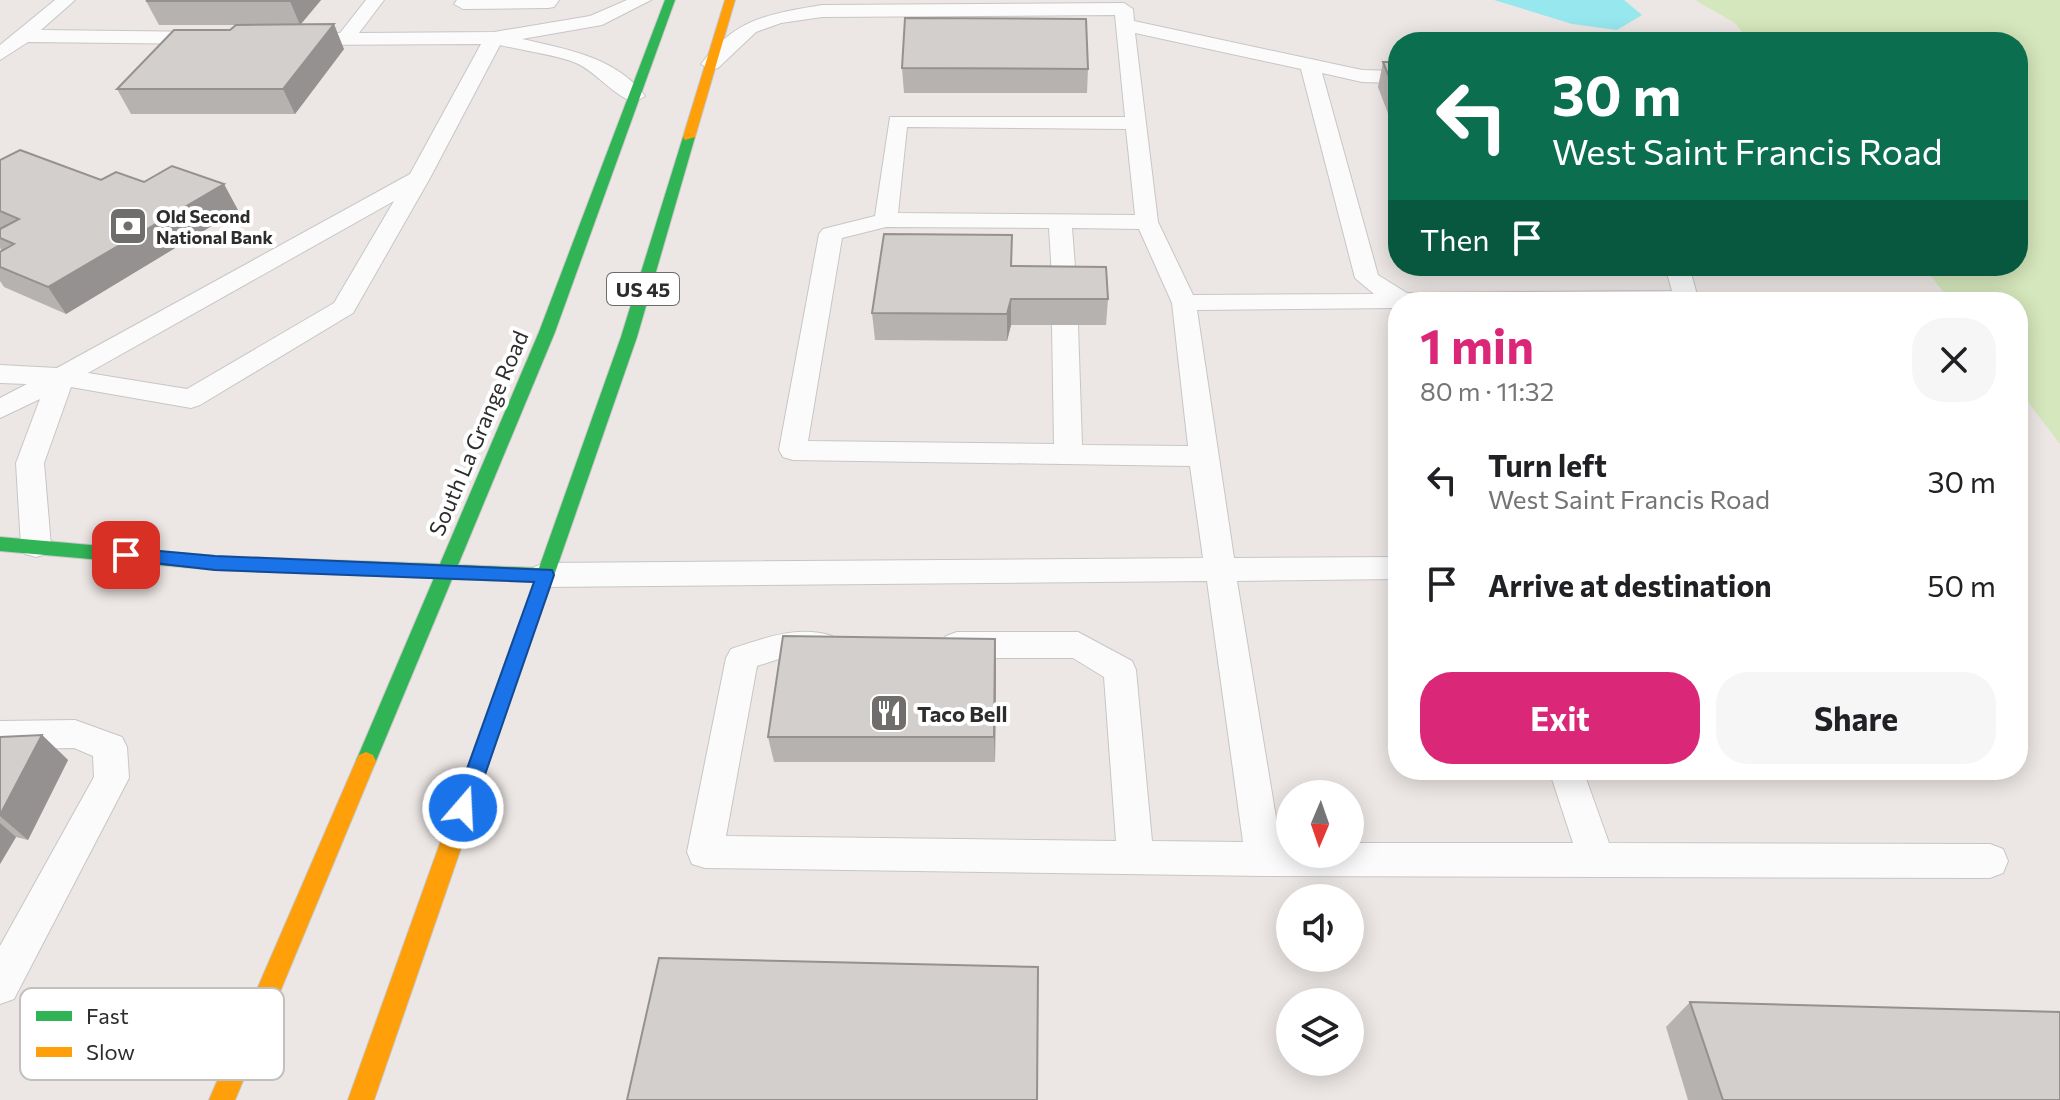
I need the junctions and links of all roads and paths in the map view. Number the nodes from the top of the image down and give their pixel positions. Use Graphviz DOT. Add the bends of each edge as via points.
graph roads {
  1 [pos="66,0"];
  2 [pos="375,0"];
  3 [pos="550,0"];
  4 [pos="642,0"];
  5 [pos="670,0"];
  6 [pos="730,0"];
  7 [pos="775,0"];
  8 [pos="464,2"];
  9 [pos="878,5"];
  10 [pos="822,11"];
  11 [pos="1123,12"];
  12 [pos="23,36"];
  13 [pos="222,38"];
  14 [pos="494,38"];
  15 [pos="283,39"];
  16 [pos="344,40"];
  17 [pos="439,41"];
  18 [pos="0,54"];
  19 [pos="711,64"];
  20 [pos="1310,65"];
  21 [pos="1388,77"];
  22 [pos="635,96"];
  23 [pos="1136,123"];
  24 [pos="419,178"];
  25 [pos="886,220"];
  26 [pos="1060,221"];
  27 [pos="1147,222"];
  28 [pos="1389,292"];
  29 [pos="1065,293"];
  30 [pos="1388,302"];
  31 [pos="1184,303"];
  32 [pos="1065,325"];
  33 [pos="0,374"];
  34 [pos="61,377"];
  35 [pos="0,409"];
  36 [pos="1068,454"];
  37 [pos="1203,456"];
  38 [pos="12,546"];
  39 [pos="1220,568"];
  40 [pos="1388,568"];
  41 [pos="446,572"];
  42 [pos="545,575"];
  43 [pos="845,645"];
  44 [pos="922,645"];
  45 [pos="0,735"];
  46 [pos="1569,780"];
  47 [pos="1135,857"];
  48 [pos="1264,859"];
  49 [pos="1596,859"];
  50 [pos="1990,861"];
  51 [pos="0,985"];
  52 [pos="270,988"];
  53 [pos="230,1080"];
  54 [pos="222,1100"];
  55 [pos="361,1100"];
  1 -- 12 [label="lane"];
  2 -- 16 [label="lane"];
  3 -- 8 [label="lane"];
  4 -- 14 [label="lane" via="595,21"];
  5 -- 22 [label="main road, South La Grange Road"];
  6 -- 19 [label="main road, US 45"];
  7 -- 10 [label="lane"];
  8 -- 17 [label="lane"];
  9 -- 10 [label="lane"];
  9 -- 11 [label="lane"];
  10 -- 19 [label="lane" via="749,28"];
  11 -- 20 [label="lane"];
  11 -- 23 [label="lane"];
  12 -- 13 [label="lane"];
  12 -- 18 [label="lane"];
  14 -- 17 [label="lane"];
  14 -- 22 [label="lane" via="582,59"];
  14 -- 24 [label="lane"];
  15 -- 16 [label="lane"];
  16 -- 17 [label="lane"];
  19 -- 42 [label="main road, US 45" via="629,337"];
  20 -- 21 [label="lane"];
  20 -- 28 [label="lane" via="1367,278"];
  22 -- 41 [label="main road, South La Grange Road" via="547,332"];
  23 -- 25 [label="lane" via="897,121"];
  23 -- 27 [label="lane"];
  24 -- 34 [label="lane"];
  24 -- 34 [label="lane" via="344,308 191,399"];
  25 -- 26 [label="lane"];
  25 -- 36 [label="lane" via="831,234 793,450"];
  26 -- 27 [label="lane"];
  26 -- 29 [label="lane"];
  27 -- 31 [label="lane"];
  30 -- 31 [label="lane"];
  31 -- 37 [label="lane"];
  32 -- 36 [label="lane"];
  33 -- 34 [label="lane"];
  34 -- 35 [label="lane"];
  34 -- 38 [label="lane" via="30,463"];
  36 -- 37 [label="lane"];
  37 -- 39 [label="lane"];
  38 -- 41 [label="main road" via="215,563"];
  39 -- 40 [label="lane"];
  39 -- 42 [label="lane"];
  39 -- 48 [label="lane"];
  41 -- 42 [label="main road"];
  41 -- 52 [label="main road, South La Grange Road"];
  42 -- 55 [label="main road, US 45"];
  43 -- 47 [label="lane" via="782,645 742,658 705,852"];
  44 -- 47 [label="lane" via="1078,645 1120,670"];
  45 -- 51 [label="lane" via="75,734 110,747 112,778"];
  46 -- 49 [label="lane"];
  47 -- 48 [label="lane"];
  48 -- 49 [label="lane"];
  49 -- 50 [label="lane"];
  53 -- 54 [label="main road, South La Grange Road"];
}
